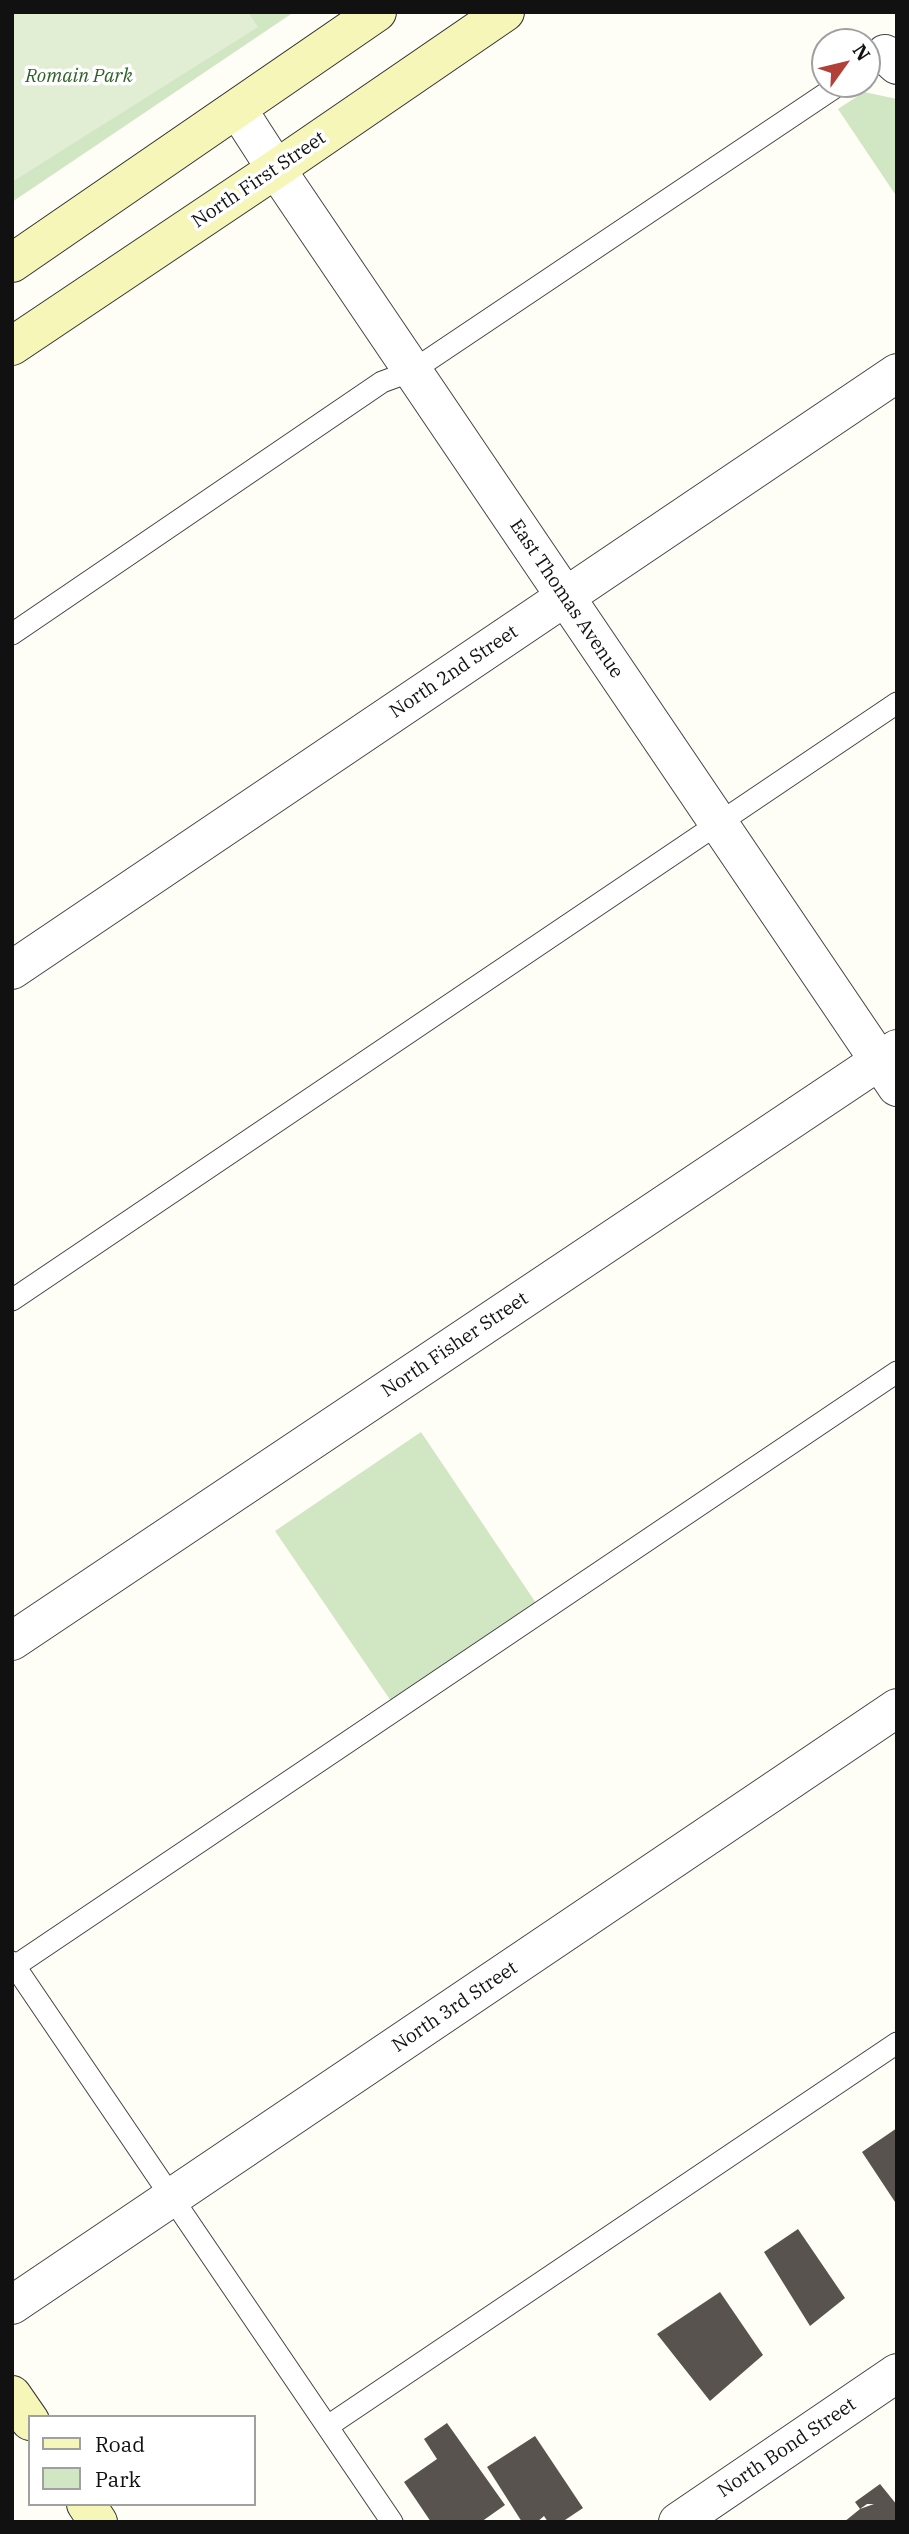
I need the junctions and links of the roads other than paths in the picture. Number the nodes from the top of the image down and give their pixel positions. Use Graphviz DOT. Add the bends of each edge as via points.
graph roads {
  1 [pos="377,12"];
  2 [pos="505,12"];
  3 [pos="819,98"];
  4 [pos="238,110"];
  5 [pos="276,169"];
  6 [pos="12,263"];
  7 [pos="12,346"];
  8 [pos="412,371"];
  9 [pos="897,373"];
  10 [pos="565,597"];
  11 [pos="12,634"];
  12 [pos="897,703"];
  13 [pos="718,823"];
  14 [pos="12,970"];
  15 [pos="891,1066"];
  16 [pos="12,1300"];
  17 [pos="897,1372"];
  18 [pos="12,1641"];
  19 [pos="897,1708"];
  20 [pos="13,1964"];
  21 [pos="897,2043"];
  22 [pos="172,2198"];
  23 [pos="12,2305"];
  24 [pos="897,2373"];
  25 [pos="12,2395"];
  26 [pos="28,2418"];
  27 [pos="328,2427"];
  28 [pos="87,2506"];
  29 [pos="98,2522"];
  30 [pos="392,2522"];
  31 [pos="678,2522"];
  1 -- 4 [label="main road"];
  2 -- 5 [label="main road, North First Street"];
  3 -- 8 [label="lane"];
  4 -- 5 [label="street, East Thomas Avenue"];
  4 -- 6 [label="main road"];
  5 -- 7 [label="main road, North First Street"];
  5 -- 8 [label="street, East Thomas Avenue"];
  8 -- 10 [label="street, East Thomas Avenue"];
  8 -- 11 [label="lane" via="382,382"];
  9 -- 10 [label="street, North 2nd Street"];
  10 -- 13 [label="street, East Thomas Avenue"];
  10 -- 14 [label="street, North 2nd Street"];
  12 -- 13 [label="lane"];
  13 -- 15 [label="street, East Thomas Avenue"];
  13 -- 16 [label="lane"];
  15 -- 18 [label="street, North Fisher Street"];
  17 -- 20 [label="lane"];
  19 -- 22 [label="street, North 3rd Street"];
  20 -- 22 [label="lane"];
  21 -- 27 [label="lane"];
  22 -- 23 [label="street, North 3rd Street"];
  22 -- 27 [label="lane"];
  24 -- 31 [label="street, North Bond Street"];
  25 -- 26 [label="main road"];
  27 -- 30 [label="lane"];
  28 -- 29 [label="main road"];
}
